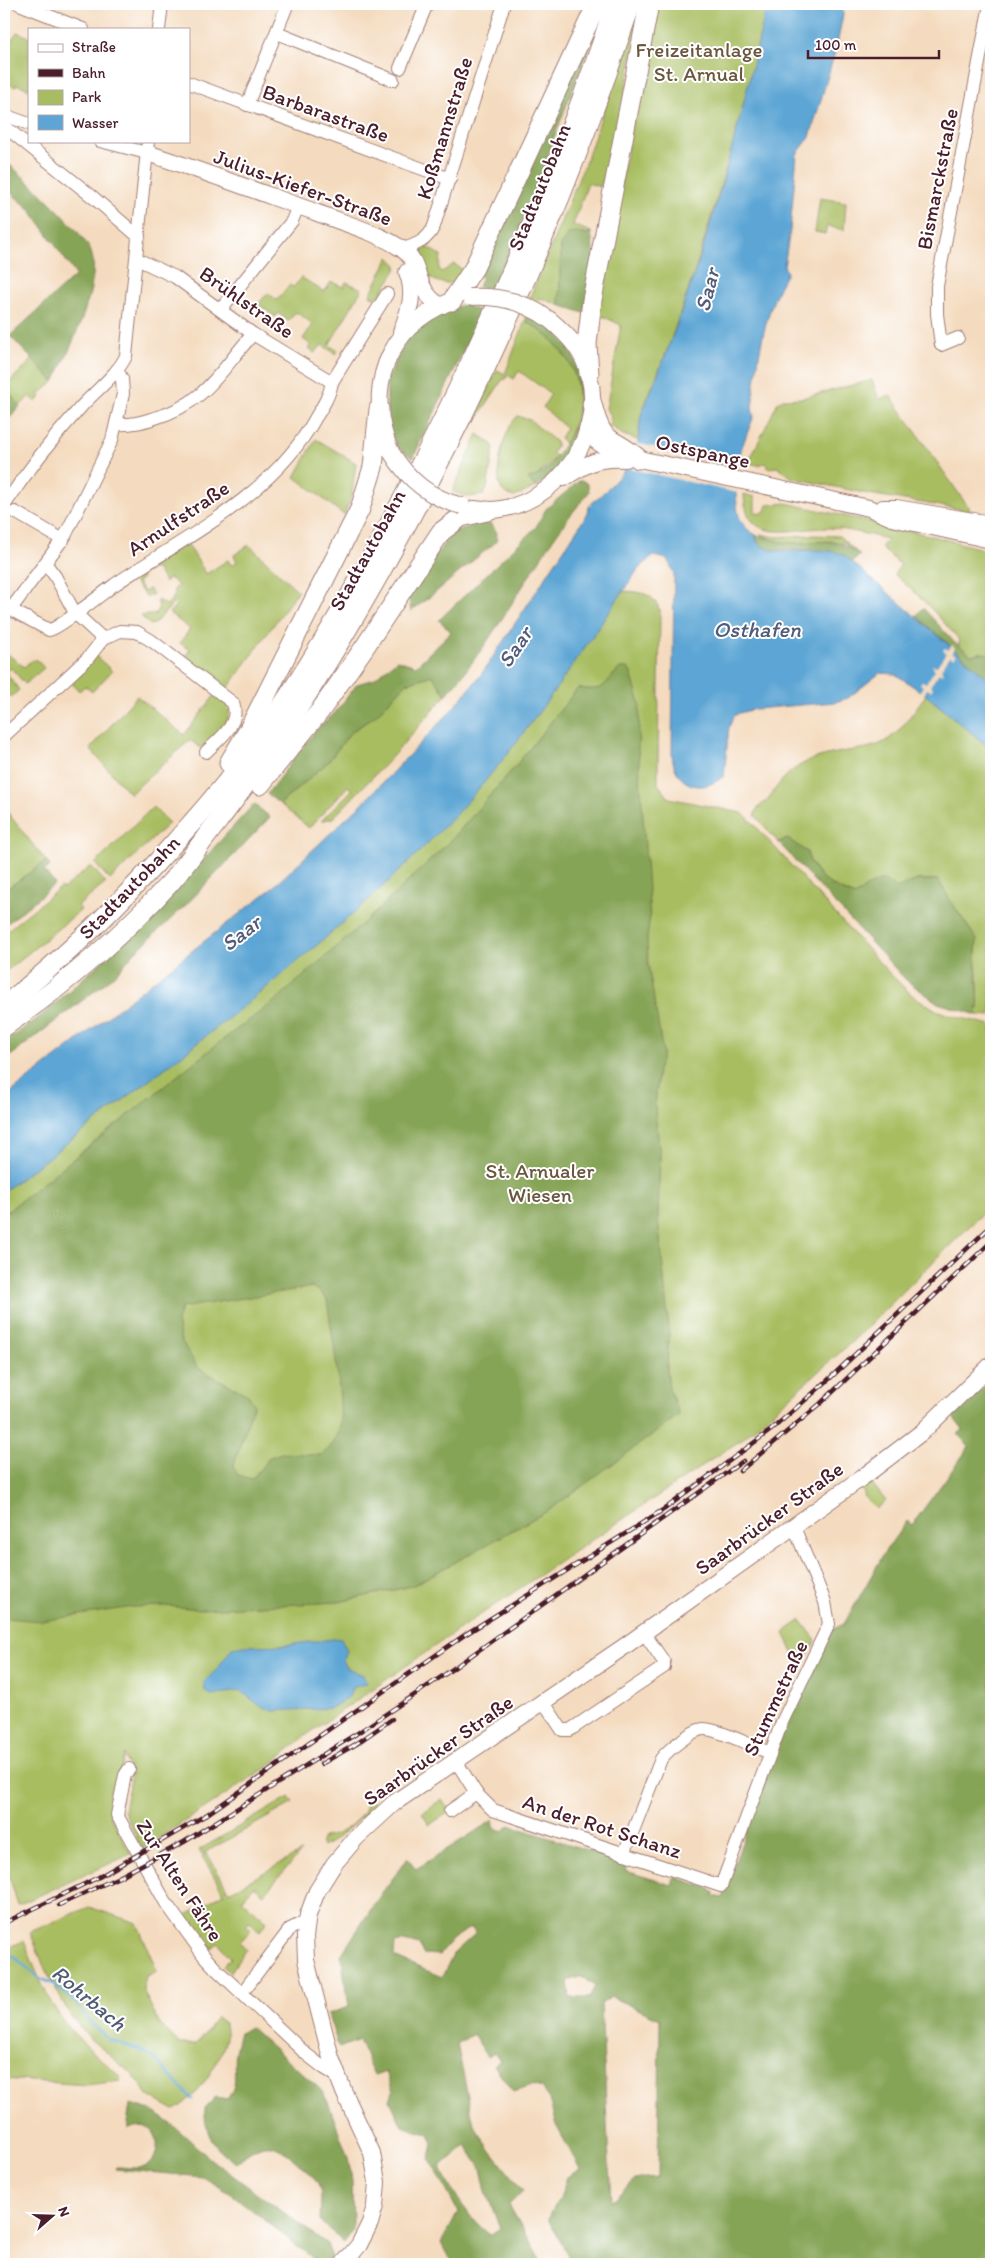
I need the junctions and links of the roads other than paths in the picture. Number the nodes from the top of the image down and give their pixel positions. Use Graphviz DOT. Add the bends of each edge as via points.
graph roads {
  1 [pos="20,4"];
  2 [pos="162,4"];
  3 [pos="426,4"];
  4 [pos="504,4"];
  5 [pos="597,4"];
  6 [pos="615,4"];
  7 [pos="631,4"];
  8 [pos="649,4"];
  9 [pos="990,4"];
  10 [pos="286,8"];
  11 [pos="80,28"];
  12 [pos="160,28"];
  13 [pos="277,33"];
  14 [pos="400,68"];
  15 [pos="393,80"];
  16 [pos="190,83"];
  17 [pos="247,105"];
  18 [pos="4,115"];
  19 [pos="26,124"];
  20 [pos="4,126"];
  21 [pos="18,137"];
  22 [pos="108,142"];
  23 [pos="147,147"];
  24 [pos="450,179"];
  25 [pos="298,206"];
  26 [pos="139,237"];
  27 [pos="403,249"];
  28 [pos="137,259"];
  29 [pos="387,294"];
  30 [pos="454,301"];
  31 [pos="221,309"];
  32 [pos="254,334"];
  33 [pos="958,338"];
  34 [pos="397,344"];
  35 [pos="116,370"];
  36 [pos="589,374"];
  37 [pos="332,382"];
  38 [pos="592,404"];
  39 [pos="378,409"];
  40 [pos="117,424"];
  41 [pos="587,429"];
  42 [pos="610,449"];
  43 [pos="639,459"];
  44 [pos="554,485"];
  45 [pos="869,508"];
  46 [pos="9,509"];
  47 [pos="487,510"];
  48 [pos="991,524"];
  49 [pos="63,540"];
  50 [pos="991,540"];
  51 [pos="46,564"];
  52 [pos="8,607"];
  53 [pos="75,613"];
  54 [pos="103,639"];
  55 [pos="4,736"];
  56 [pos="206,752"];
  57 [pos="179,838"];
  58 [pos="187,863"];
  59 [pos="4,1006"];
  60 [pos="4,1027"];
  61 [pos="991,1365"];
  62 [pos="794,1527"];
  63 [pos="644,1633"];
  64 [pos="542,1702"];
  65 [pos="770,1753"];
  66 [pos="456,1762"];
  67 [pos="129,1769"];
  68 [pos="476,1793"];
  69 [pos="450,1811"];
  70 [pos="624,1854"];
  71 [pos="722,1886"];
  72 [pos="306,1924"];
  73 [pos="242,1993"];
  74 [pos="337,2076"];
  75 [pos="341,2264"];
  1 -- 11 [label="street"];
  2 -- 12 [label="street"];
  3 -- 14 [label="street"];
  4 -- 24 [label="street, Koßmannstraße"];
  5 -- 30 [label="highway" via="474,268"];
  6 -- 57 [label="highway, Stadtautobahn" via="562,149 510,277 401,501 368,564 288,696 230,779"];
  7 -- 58 [label="highway, Stadtautobahn" via="607,77 550,223 497,345 445,452 320,677 252,777"];
  8 -- 36 [label="highway" via="593,292 588,337"];
  9 -- 33 [label="street, Bismarckstraße" via="937,286 936,314 941,345"];
  10 -- 13 [label="street"];
  13 -- 15 [label="street"];
  13 -- 17 [label="street"];
  16 -- 17 [label="street, Barbarastraße"];
  17 -- 24 [label="street, Barbarastraße"];
  18 -- 19 [label="street"];
  19 -- 21 [label="street"];
  20 -- 21 [label="street"];
  21 -- 26 [label="street"];
  22 -- 23 [label="street, Julius-Kiefer-Straße"];
  23 -- 25 [label="main road, Julius-Kiefer-Straße"];
  23 -- 26 [label="street"];
  24 -- 27 [label="street, Koßmannstraße" via="432,231 423,241"];
  25 -- 27 [label="main road, Julius-Kiefer-Straße"];
  25 -- 31 [label="street" via="292,221"];
  26 -- 28 [label="street"];
  27 -- 30 [label="main road" via="412,258 426,294"];
  27 -- 34 [label="main road" via="411,304"];
  28 -- 31 [label="street, Brühlstraße" via="179,280"];
  28 -- 35 [label="street" via="126,356"];
  29 -- 37 [label="street, Arnulfstraße"];
  30 -- 34 [label="main road" via="415,322"];
  30 -- 36 [label="main road, bridge" via="494,297 529,307 550,320 575,344"];
  31 -- 32 [label="street, Brühlstraße"];
  32 -- 37 [label="street, Brühlstraße"];
  32 -- 40 [label="street" via="208,389 182,408 138,423"];
  34 -- 39 [label="main road" via="384,368"];
  35 -- 40 [label="street" via="123,389"];
  35 -- 46 [label="street" via="50,442"];
  36 -- 38 [label="main road"];
  37 -- 53 [label="street, Arnulfstraße" via="309,430 269,475 220,518"];
  38 -- 41 [label="main road"];
  38 -- 42 [label="highway"];
  39 -- 47 [label="main road, bridge" via="391,452 417,485 440,499"];
  39 -- 57 [label="highway" via="370,479 348,537 247,733"];
  40 -- 49 [label="street"];
  41 -- 42 [label="main road" via="595,440"];
  41 -- 44 [label="main road" via="577,454"];
  42 -- 43 [label="highway" via="628,450"];
  42 -- 44 [label="main road"];
  43 -- 45 [label="main road, Ostspange"];
  44 -- 47 [label="main road" via="526,502"];
  45 -- 48 [label="main road" via="896,508"];
  45 -- 50 [label="main road" via="892,518"];
  46 -- 49 [label="street"];
  47 -- 58 [label="highway" via="461,517 441,532 320,711 214,841"];
  49 -- 51 [label="street"];
  51 -- 52 [label="street"];
  51 -- 53 [label="street"];
  52 -- 53 [label="street, Arnulfstraße" via="50,630 55,630"];
  53 -- 54 [label="street"];
  54 -- 55 [label="street" via="88,658"];
  54 -- 56 [label="street" via="120,631 142,634 230,699 235,713 230,728"];
  57 -- 59 [label="highway, Stadtautobahn" via="77,945"];
  58 -- 60 [label="highway, Stadtautobahn" via="136,918 91,959"];
  61 -- 62 [label="main road, Saarbrücker Straße" via="922,1432"];
  62 -- 63 [label="main road, Saarbrücker Straße"];
  62 -- 65 [label="street, Stummstraße" via="827,1608 829,1624"];
  63 -- 64 [label="main road, Saarbrücker Straße"];
  63 -- 64 [label="street" via="664,1662 664,1667 570,1730 562,1730"];
  64 -- 66 [label="main road, Saarbrücker Straße"];
  65 -- 70 [label="street" via="708,1729 702,1728 688,1736 661,1759"];
  65 -- 71 [label="street, Stummstraße"];
  66 -- 68 [label="street, An der Rot Schanz"];
  66 -- 72 [label="main road, Saarbrücker Straße" via="394,1803 356,1838 324,1877"];
  67 -- 73 [label="street, Zur Alten Fähre" via="117,1809 120,1823 185,1931 216,1969"];
  68 -- 69 [label="street"];
  68 -- 70 [label="street, An der Rot Schanz" via="501,1814"];
  70 -- 71 [label="street, An der Rot Schanz"];
  72 -- 73 [label="street" via="290,1929"];
  72 -- 74 [label="main road, Saarbrücker Straße" via="308,1970"];
  73 -- 74 [label="street, Zur Alten Fähre" via="317,2063"];
  74 -- 75 [label="main road, Saarbrücker Straße" via="372,2153 377,2182 375,2206 368,2229 359,2245"];
}
